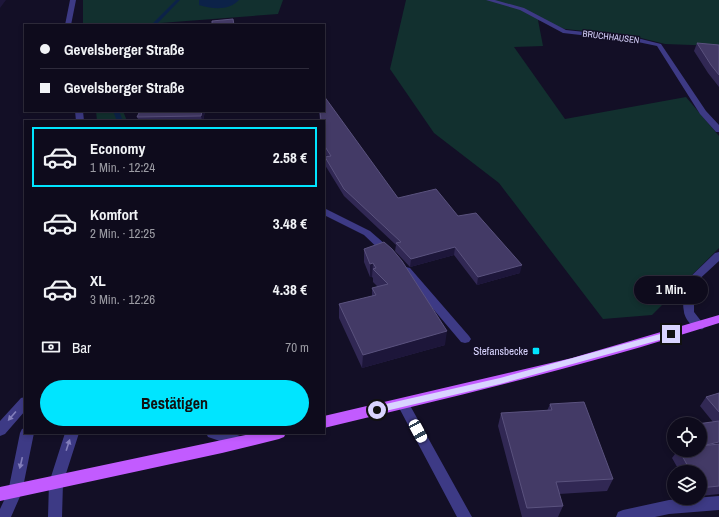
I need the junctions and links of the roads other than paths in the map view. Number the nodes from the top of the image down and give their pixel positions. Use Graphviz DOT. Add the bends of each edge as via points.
graph roads {
  1 [pos="73,0"];
  2 [pos="489,0"];
  3 [pos="68,24"];
  4 [pos="719,130"];
  5 [pos="325,212"];
  6 [pos="719,255"];
  7 [pos="719,319"];
  8 [pos="699,326"];
  9 [pos="465,339"];
  10 [pos="24,403"];
  11 [pos="403,404"];
  12 [pos="325,422"];
  13 [pos="0,430"];
  14 [pos="27,434"];
  15 [pos="72,434"];
  16 [pos="216,434"];
  17 [pos="275,434"];
  18 [pos="241,442"];
  19 [pos="56,483"];
  20 [pos="15,492"];
  21 [pos="0,494"];
  22 [pos="719,503"];
  23 [pos="4,517"];
  24 [pos="55,517"];
  25 [pos="465,517"];
  26 [pos="623,517"];
  1 -- 3 [label="street"];
  2 -- 4 [label="street, BRUCHHAUSEN" via="522,9 565,32 633,39 659,45 702,112"];
  5 -- 9 [label="street" via="367,233 399,262"];
  6 -- 8 [label="street" via="689,283 688,313"];
  7 -- 8 [label="main road"];
  8 -- 11 [label="main road" via="500,381"];
  10 -- 13 [label="street, one-way"];
  11 -- 12 [label="main road"];
  11 -- 25 [label="street"];
  14 -- 20 [label="street, one-way"];
  19 -- 15 [label="street, one-way"];
  16 -- 18 [label="street"];
  17 -- 18 [label="main road"];
  18 -- 19 [label="main road"];
  19 -- 20 [label="main road"];
  19 -- 24 [label="street"];
  20 -- 21 [label="main road"];
  20 -- 23 [label="street"];
  22 -- 26 [label="street" via="669,507"];
}
